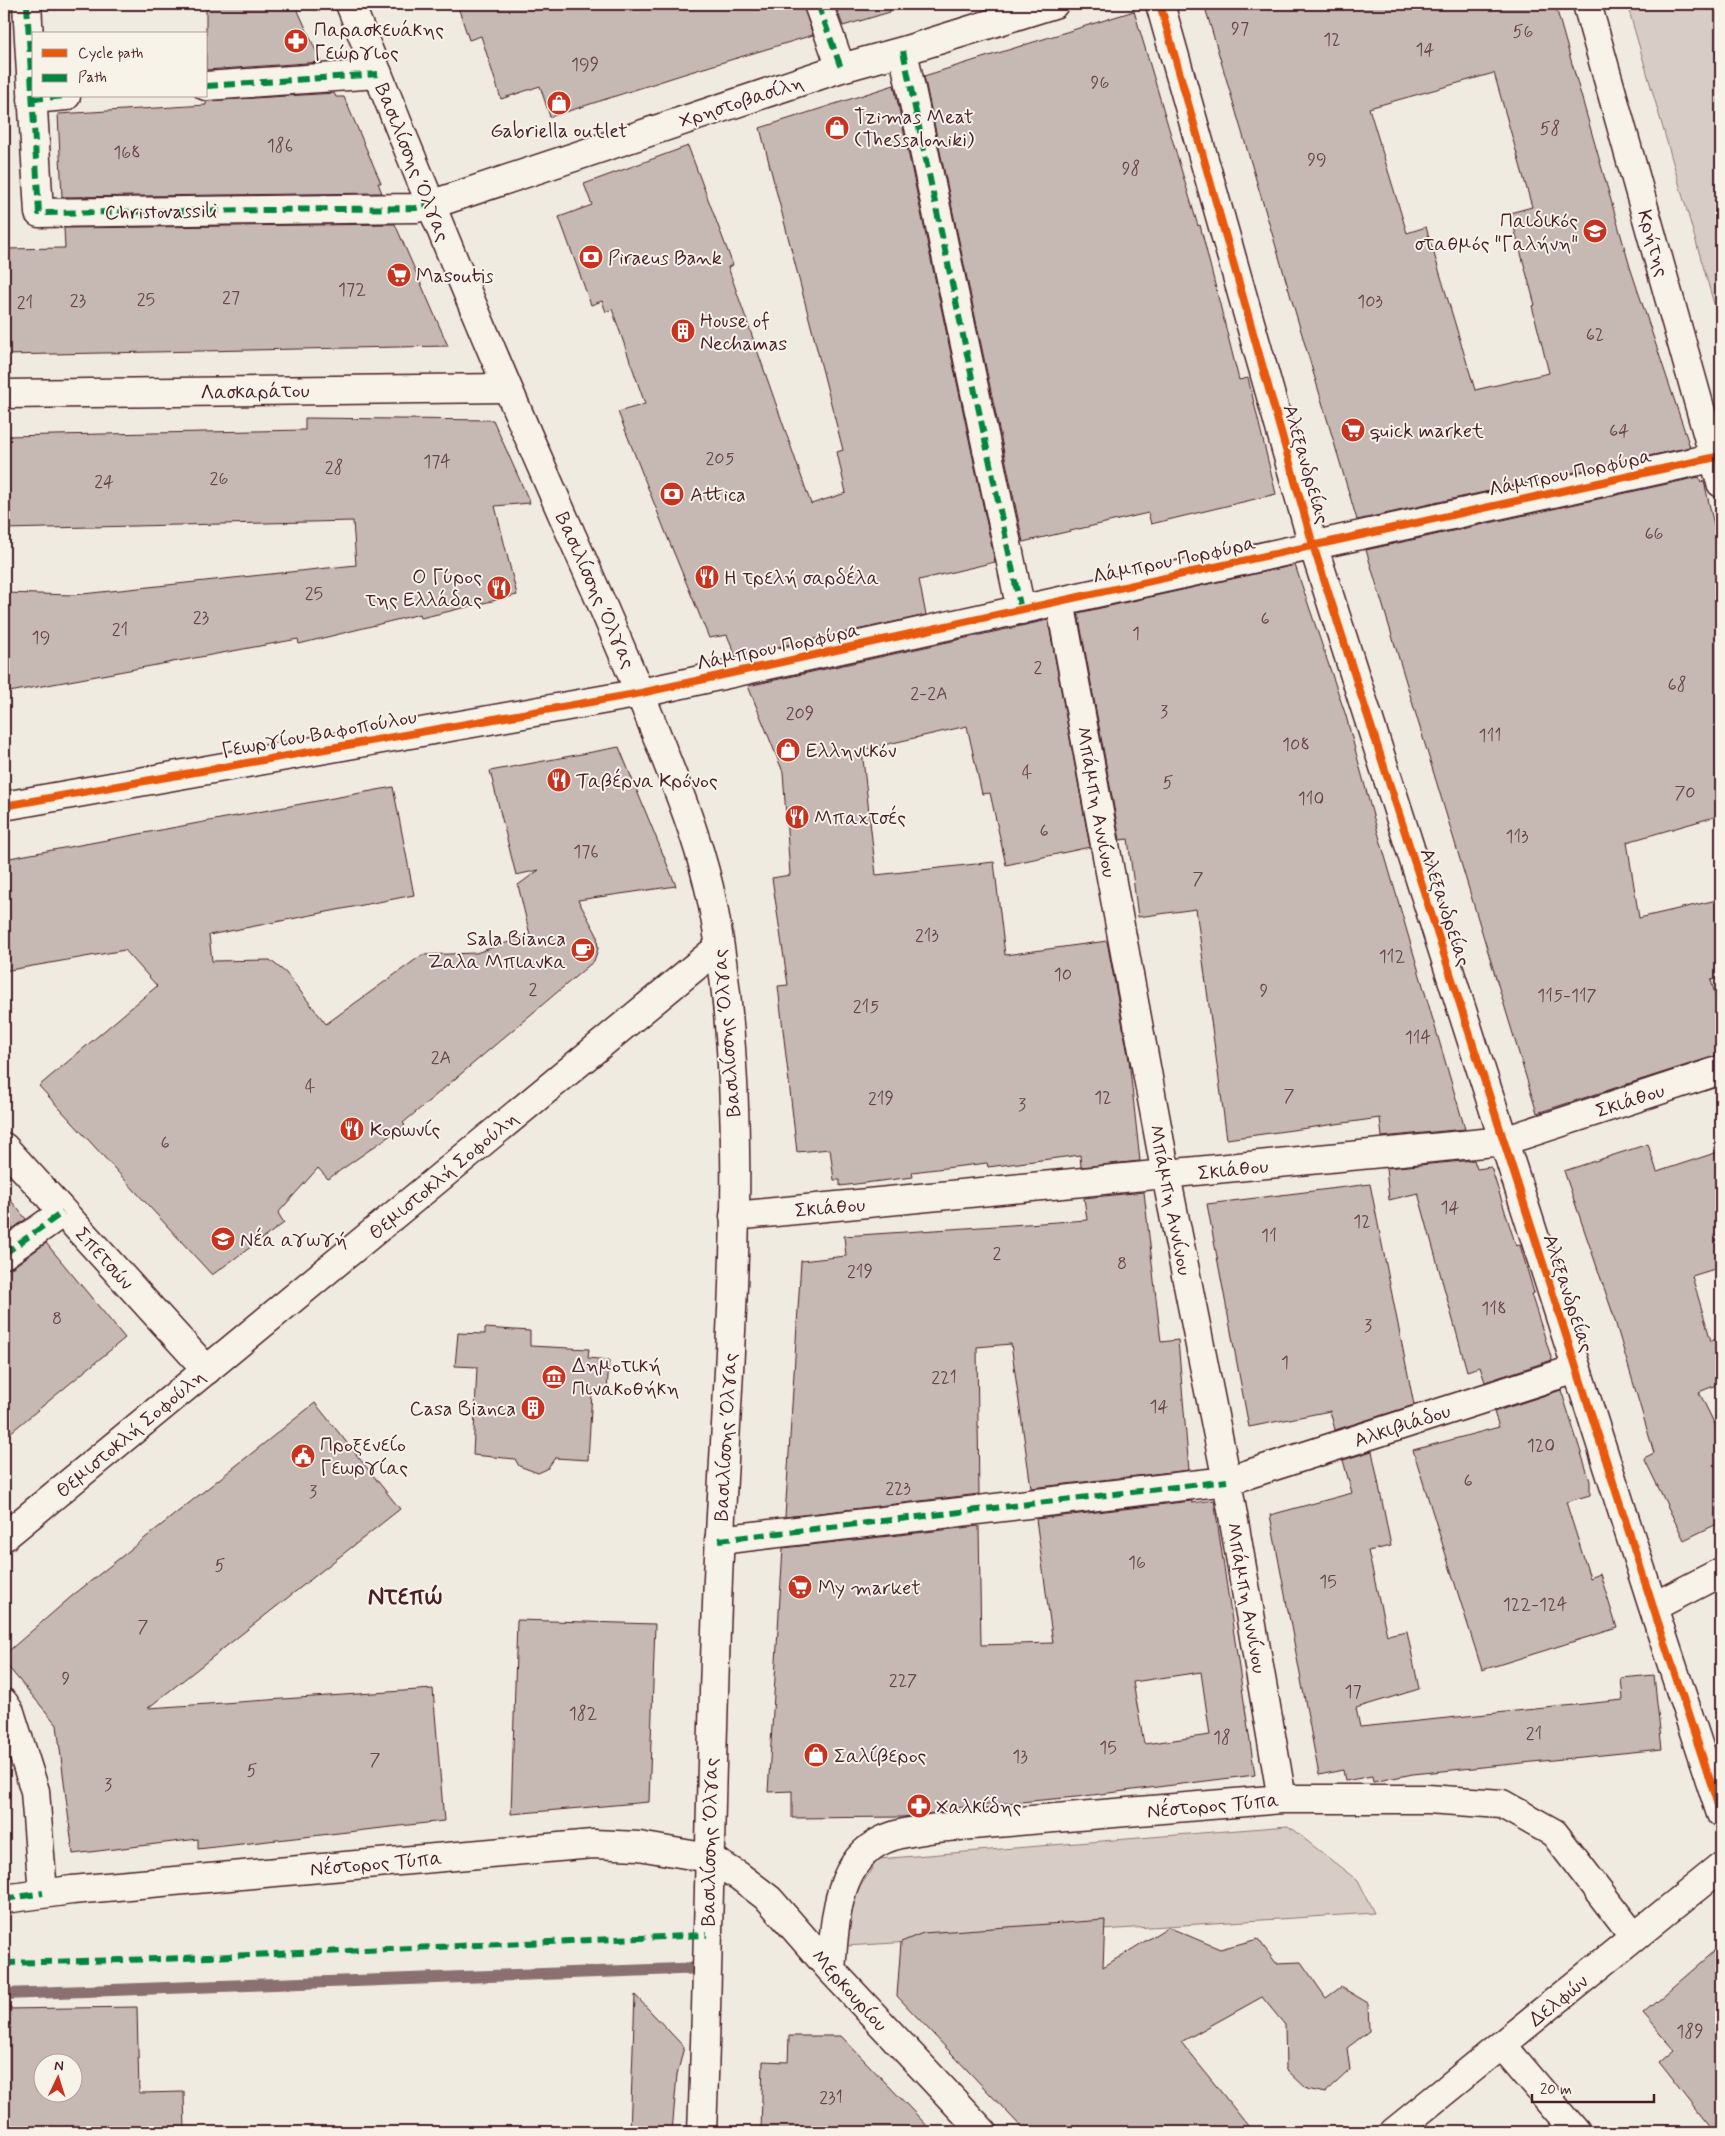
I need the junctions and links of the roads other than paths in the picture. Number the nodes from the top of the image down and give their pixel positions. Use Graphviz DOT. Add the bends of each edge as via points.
graph roads {
  1 [pos="27,4"];
  2 [pos="350,4"];
  3 [pos="818,4"];
  4 [pos="1054,4"];
  5 [pos="1160,4"];
  6 [pos="1587,4"];
  7 [pos="903,51"];
  8 [pos="841,68"];
  9 [pos="378,74"];
  10 [pos="208,86"];
  11 [pos="43,98"];
  12 [pos="32,99"];
  13 [pos="430,205"];
  14 [pos="507,388"];
  15 [pos="4,394"];
  16 [pos="1719,465"];
  17 [pos="1313,545"];
  18 [pos="1060,601"];
  19 [pos="1021,610"];
  20 [pos="641,693"];
  21 [pos="4,806"];
  22 [pos="719,947"];
  23 [pos="1721,1070"];
  24 [pos="1504,1141"];
  25 [pos="4,1147"];
  26 [pos="1166,1176"];
  27 [pos="63,1212"];
  28 [pos="734,1216"];
  29 [pos="4,1254"];
  30 [pos="1576,1369"];
  31 [pos="207,1370"];
  32 [pos="1227,1482"];
  33 [pos="4,1537"];
  34 [pos="720,1540"];
  35 [pos="1721,1572"];
  36 [pos="1653,1607"];
  37 [pos="4,1703"];
  38 [pos="1282,1799"];
  39 [pos="1721,1814"];
  40 [pos="709,1858"];
  41 [pos="1721,1867"];
  42 [pos="43,1893"];
  43 [pos="4,1899"];
  44 [pos="1634,1937"];
  45 [pos="831,1970"];
  46 [pos="1502,2045"];
  47 [pos="702,2132"];
  48 [pos="983,2132"];
  49 [pos="1394,2132"];
  50 [pos="1576,2132"];
  1 -- 12 [label="street"];
  2 -- 9 [label="street, Βασιλίσσης Όλγας"];
  3 -- 8 [label="street"];
  4 -- 7 [label="street, Χρηστοβασίλη"];
  5 -- 17 [label="street, Αλεξανδρείας"];
  6 -- 16 [label="street, Κρήτης"];
  7 -- 8 [label="street, Χρηστοβασίλη"];
  7 -- 19 [label="street"];
  8 -- 13 [label="street, Χρηστοβασίλη"];
  9 -- 10 [label="street"];
  9 -- 13 [label="street, Βασιλίσσης Όλγας"];
  11 -- 12 [label="street"];
  12 -- 13 [label="street, Christovassili" via="39,212 416,208"];
  13 -- 14 [label="street, Βασιλίσσης Όλγας"];
  14 -- 15 [label="street, Λασκαράτου"];
  14 -- 20 [label="street, Βασιλίσσης Όλγας"];
  16 -- 17 [label="street, Λάμπρου Πορφύρα"];
  17 -- 18 [label="street, Λάμπρου Πορφύρα"];
  17 -- 24 [label="street, Αλεξανδρείας"];
  18 -- 19 [label="street, Λάμπρου Πορφύρα"];
  18 -- 26 [label="street, Μπάμπη Αννίνου"];
  19 -- 20 [label="street, Λάμπρου Πορφύρα"];
  20 -- 21 [label="street, Γεωργίου Βαφοπούλου"];
  20 -- 22 [label="street, Βασιλίσσης Όλγας" via="692,825 713,905"];
  22 -- 28 [label="street, Βασιλίσσης Όλγας" via="732,1082"];
  22 -- 31 [label="street, Θεμιστοκλή Σοφούλη"];
  23 -- 24 [label="street, Σκιάθου"];
  24 -- 26 [label="street, Σκιάθου"];
  24 -- 30 [label="street, Αλεξανδρείας"];
  25 -- 27 [label="street, Σπετσών"];
  26 -- 28 [label="street, Σκιάθου"];
  26 -- 32 [label="street, Μπάμπη Αννίνου"];
  27 -- 29 [label="street"];
  27 -- 31 [label="street, Σπετσών"];
  28 -- 34 [label="street, Βασιλίσσης Όλγας"];
  30 -- 32 [label="street, Αλκιβιάδου"];
  30 -- 36 [label="street, Αλεξανδρείας"];
  31 -- 33 [label="street, Θεμιστοκλή Σοφούλη"];
  32 -- 34 [label="street, Αλκιβιάδου"];
  32 -- 38 [label="street, Μπάμπη Αννίνου"];
  34 -- 40 [label="street, Βασιλίσσης Όλγας"];
  35 -- 36 [label="street"];
  36 -- 39 [label="street, Αλεξανδρείας"];
  37 -- 42 [label="street" via="10,1712 35,1791"];
  38 -- 44 [label="street, Νέστορος Τύπα" via="1427,1799 1502,1804 1554,1833"];
  38 -- 45 [label="street, Νέστορος Τύπα" via="936,1828 884,1839 864,1851 850,1871 836,1914"];
  40 -- 42 [label="street, Νέστορος Τύπα" via="639,1846 593,1844"];
  40 -- 45 [label="street, Μερκουρίου" via="769,1899"];
  40 -- 47 [label="street, Βασιλίσσης Όλγας"];
  41 -- 44 [label="street, Δελφών"];
  42 -- 43 [label="street, Νέστορος Τύπα"];
  44 -- 46 [label="street, Δελφών"];
  45 -- 48 [label="street, Μερκουρίου"];
  46 -- 49 [label="street, Δελφών"];
  46 -- 50 [label="street"];
}
